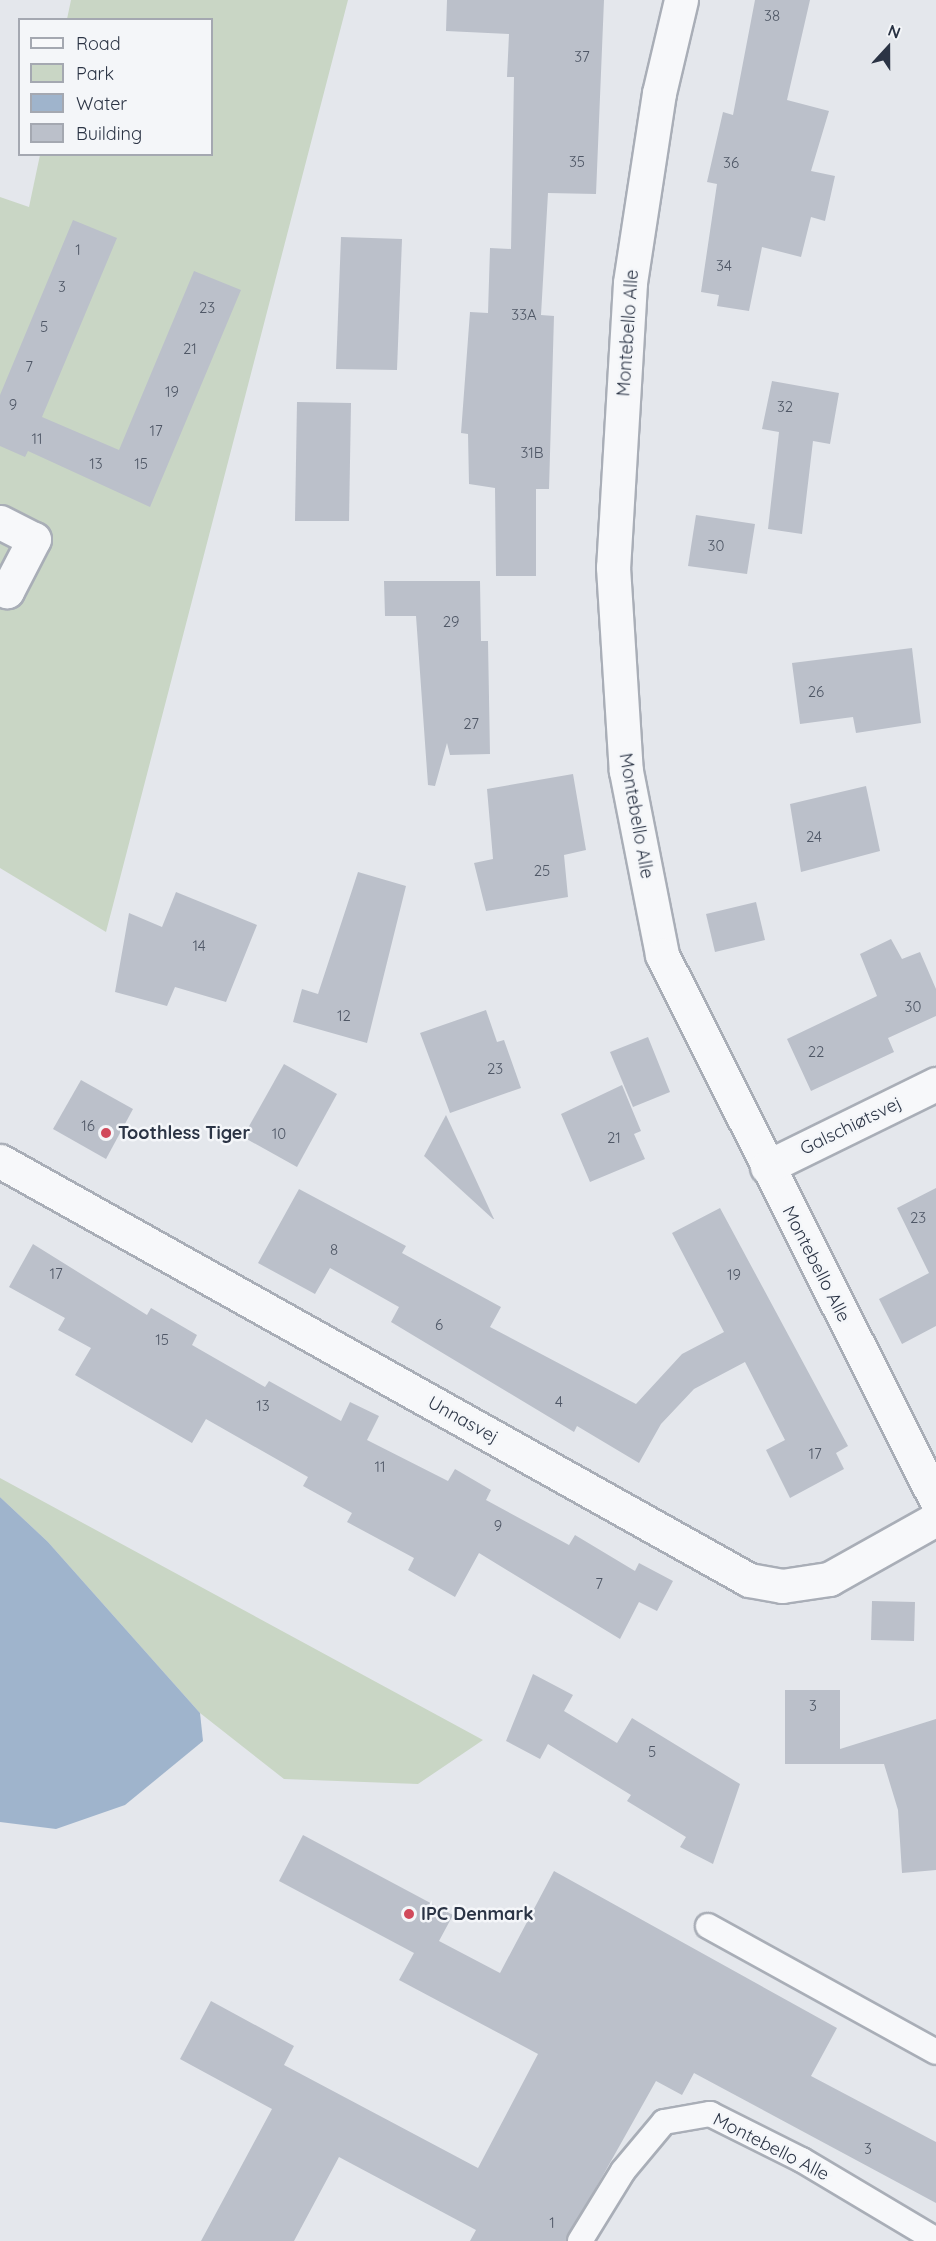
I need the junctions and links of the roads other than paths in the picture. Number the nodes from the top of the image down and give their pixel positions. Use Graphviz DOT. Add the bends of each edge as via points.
graph roads {
  1 [pos="681,0"];
  2 [pos="0,522"];
  3 [pos="0,587"];
  4 [pos="936,1084"];
  5 [pos="0,1161"];
  6 [pos="767,1167"];
  7 [pos="936,1500"];
  8 [pos="936,1519"];
  9 [pos="708,1926"];
  10 [pos="936,2052"];
  11 [pos="936,2240"];
  12 [pos="580,2241"];
  1 -- 6 [label="street, Montebello Alle" via="659,93 630,283 613,567 626,771 662,955"];
  2 -- 3 [label="street" via="34,539 7,591"];
  4 -- 6 [label="street, Galschiøtsvej"];
  5 -- 8 [label="street, Unnasvej" via="749,1580 782,1586 829,1579"];
  6 -- 7 [label="street, Montebello Alle"];
  9 -- 10 [label="lane"];
  11 -- 12 [label="lane, Montebello Alle" via="802,2160 710,2114 663,2122 623,2171"];
}
